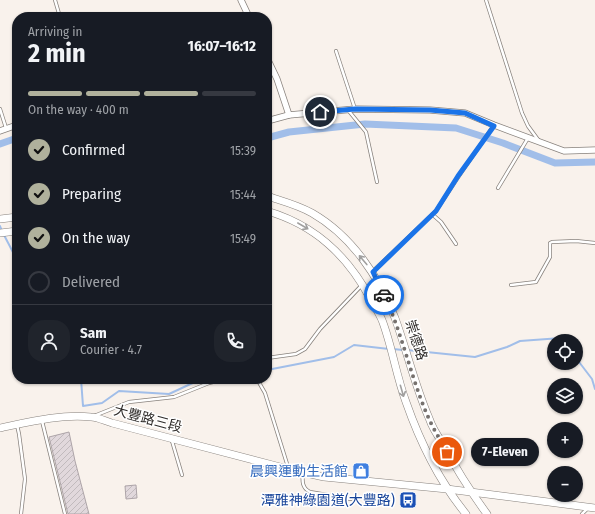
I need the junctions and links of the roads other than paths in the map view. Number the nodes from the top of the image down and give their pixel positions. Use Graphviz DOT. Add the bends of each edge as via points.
graph roads {
  1 [pos="55,0"];
  2 [pos="242,0"];
  3 [pos="486,0"];
  4 [pos="59,12"];
  5 [pos="247,12"];
  6 [pos="336,51"];
  7 [pos="272,68"];
  8 [pos="0,109"];
  9 [pos="355,109"];
  10 [pos="349,112"];
  11 [pos="289,115"];
  12 [pos="272,120"];
  13 [pos="494,126"];
  14 [pos="12,127"];
  15 [pos="6,129"];
  16 [pos="0,131"];
  17 [pos="528,138"];
  18 [pos="540,142"];
  19 [pos="595,150"];
  20 [pos="376,182"];
  21 [pos="498,188"];
  22 [pos="272,197"];
  23 [pos="272,212"];
  24 [pos="433,215"];
  25 [pos="12,218"];
  26 [pos="1,219"];
  27 [pos="595,243"];
  28 [pos="456,244"];
  29 [pos="373,272"];
  30 [pos="363,284"];
  31 [pos="511,285"];
  32 [pos="272,357"];
  33 [pos="206,384"];
  34 [pos="260,384"];
  35 [pos="92,416"];
  36 [pos="41,420"];
  37 [pos="17,425"];
  38 [pos="0,428"];
  39 [pos="172,438"];
  40 [pos="288,469"];
  41 [pos="303,472"];
  42 [pos="182,475"];
  43 [pos="447,489"];
  44 [pos="472,492"];
  45 [pos="351,499"];
  46 [pos="592,507"];
  47 [pos="21,514"];
  48 [pos="65,514"];
  49 [pos="466,514"];
  50 [pos="487,514"];
  51 [pos="582,514"];
  1 -- 4 [label="lane"];
  2 -- 5 [label="street"];
  3 -- 18 [label="lane" via="522,113"];
  6 -- 9 [label="lane"];
  7 -- 11 [label="street"];
  8 -- 15 [label="lane"];
  9 -- 10 [label="street"];
  9 -- 13 [label="street" via="465,113"];
  10 -- 11 [label="street"];
  10 -- 20 [label="lane" via="369,139"];
  11 -- 12 [label="street"];
  13 -- 17 [label="street"];
  13 -- 24 [label="lane"];
  14 -- 15 [label="street"];
  15 -- 16 [label="street"];
  17 -- 18 [label="street"];
  17 -- 21 [label="lane"];
  18 -- 19 [label="street" via="564,151"];
  29 -- 22 [label="street, 崇德路, one-way" via="348,242 312,213"];
  23 -- 30 [label="street, 崇德路, one-way" via="301,224 321,237 334,248"];
  24 -- 28 [label="lane"];
  24 -- 29 [label="lane"];
  25 -- 26 [label="street"];
  27 -- 31 [label="lane" via="550,243 550,257 536,282"];
  29 -- 44 [label="street, 崇德路" via="395,318 429,420"];
  30 -- 32 [label="lane" via="320,329 305,349 296,354"];
  30 -- 43 [label="street, 崇德路, one-way" via="382,320 406,401 424,446"];
  33 -- 35 [label="lane" via="174,397 129,402"];
  34 -- 40 [label="lane" via="265,393"];
  35 -- 36 [label="street, 大豐路三段"];
  35 -- 39 [label="street, 大豐路三段"];
  36 -- 37 [label="street, 大豐路三段"];
  36 -- 48 [label="lane"];
  37 -- 38 [label="street, 大豐路三段"];
  37 -- 47 [label="lane" via="25,479"];
  39 -- 40 [label="street, 大豐路三段"];
  39 -- 42 [label="lane"];
  40 -- 41 [label="street, 大豐路三段"];
  41 -- 43 [label="street, 大豐路三段" via="324,477"];
  41 -- 45 [label="lane" via="302,483 305,490"];
  43 -- 44 [label="street, 大豐路三段"];
  43 -- 49 [label="street, 崇德路"];
  44 -- 46 [label="street, 大豐路三段"];
  44 -- 50 [label="street, 崇德路"];
  46 -- 51 [label="lane"];
}
